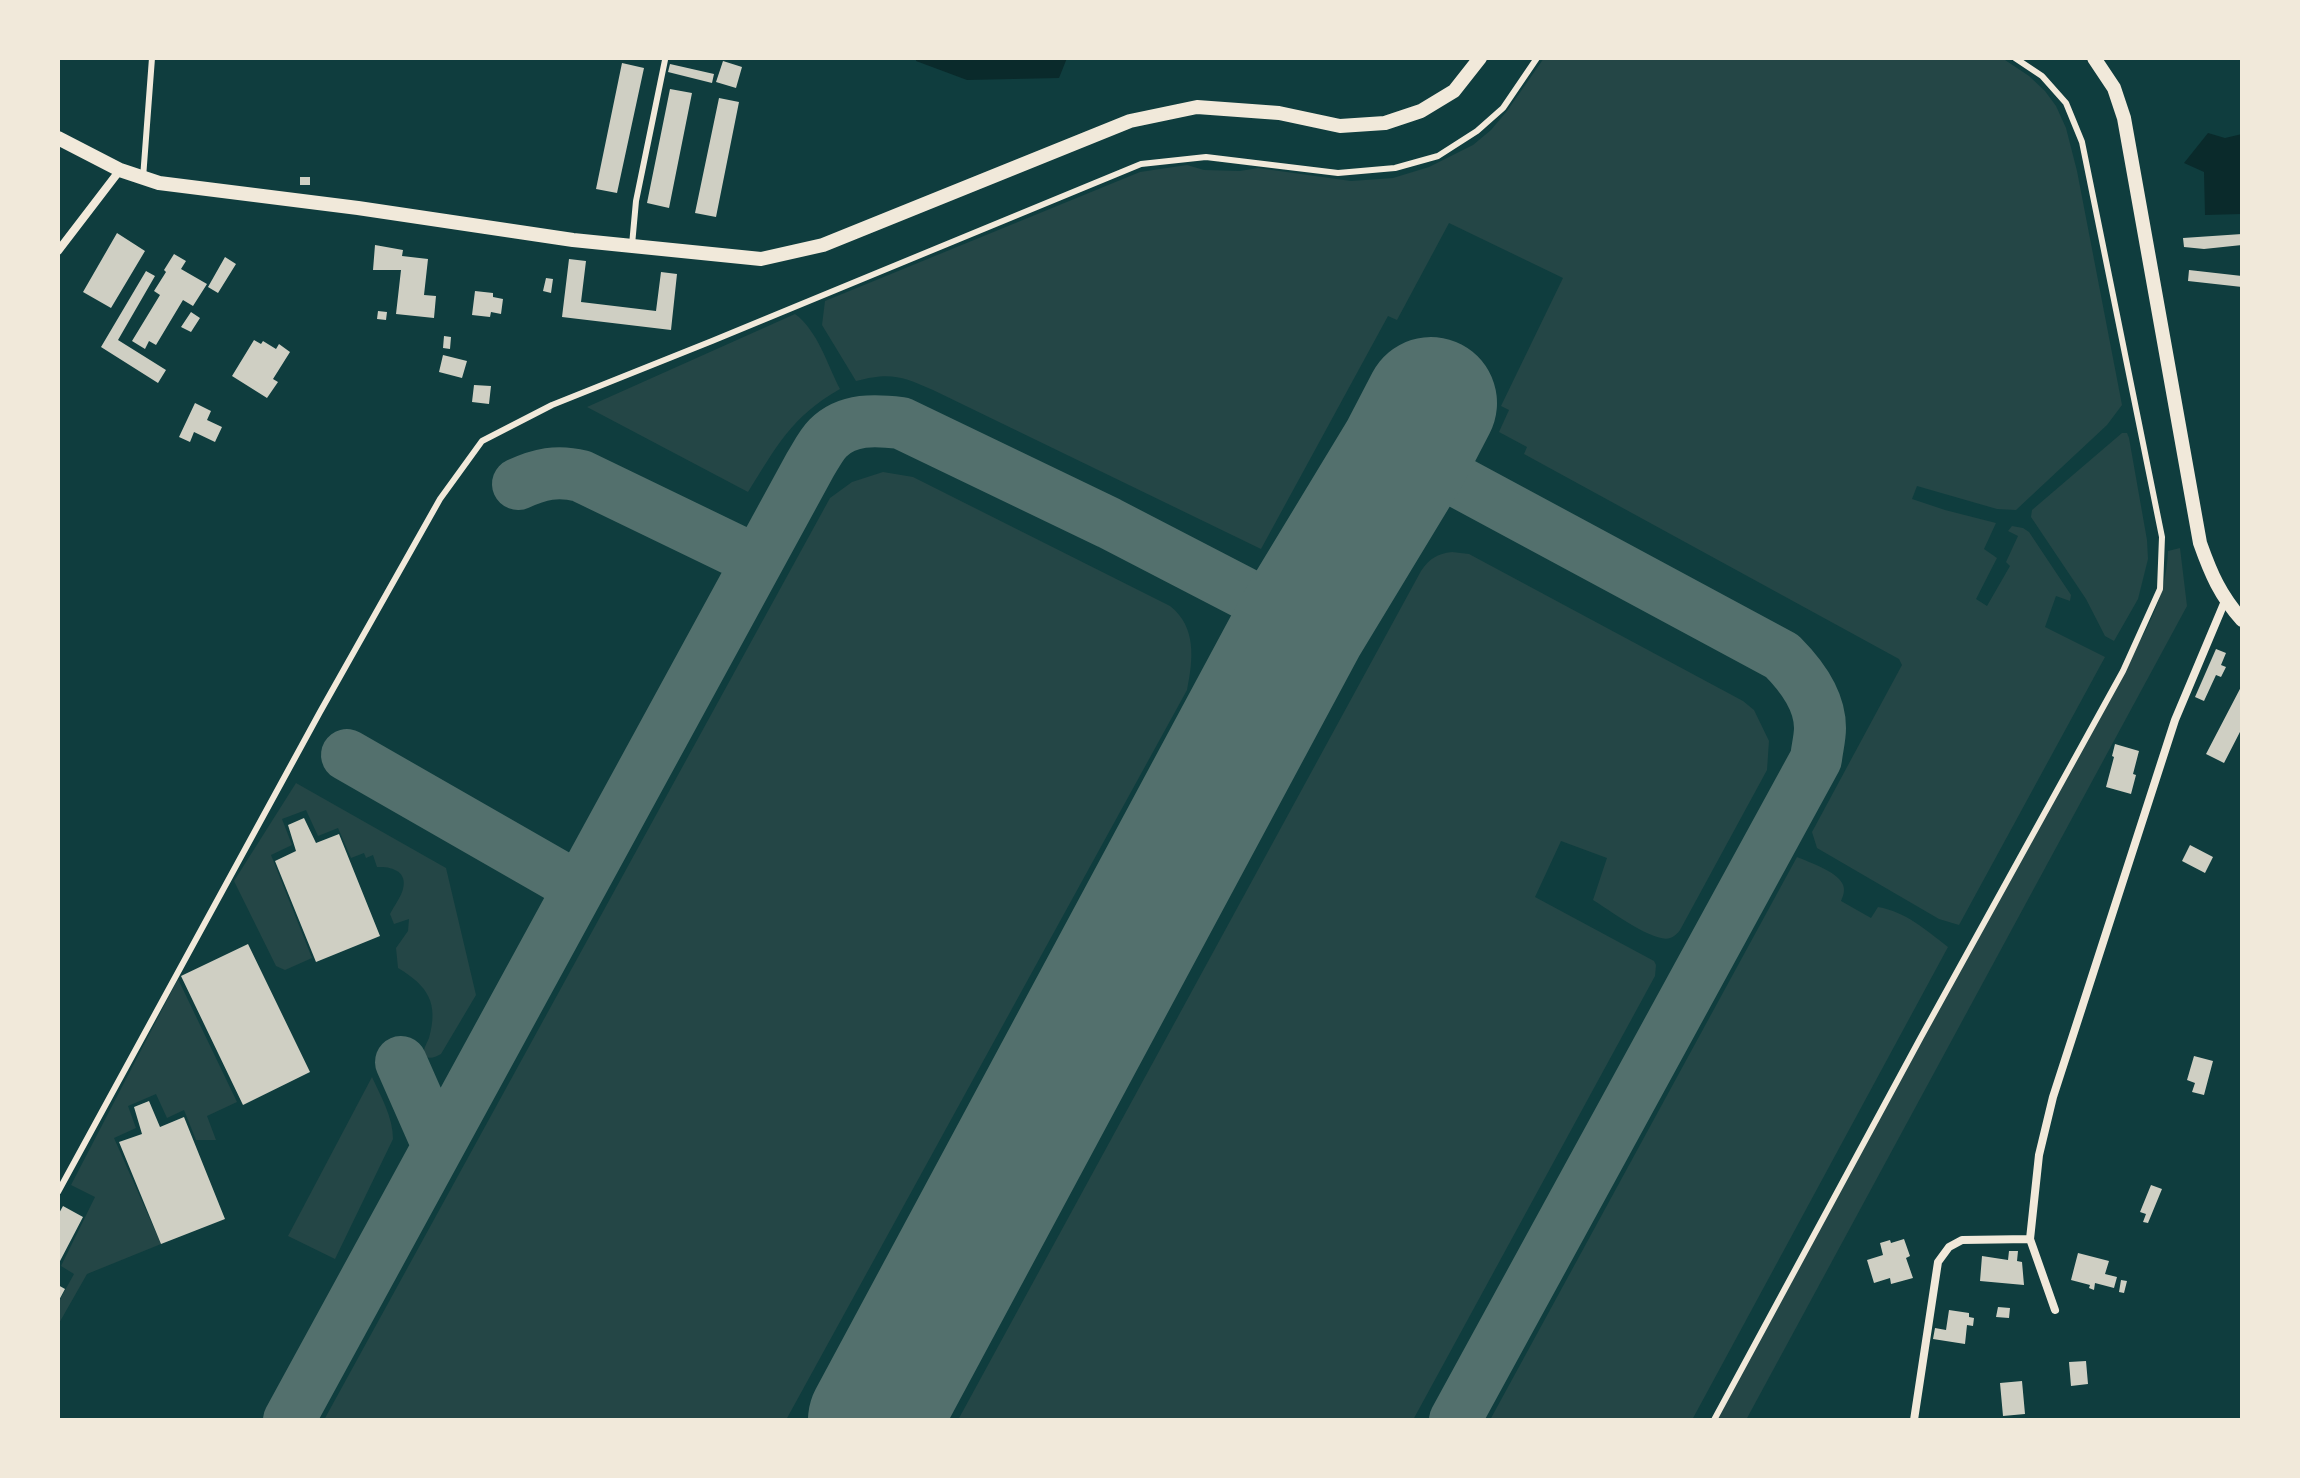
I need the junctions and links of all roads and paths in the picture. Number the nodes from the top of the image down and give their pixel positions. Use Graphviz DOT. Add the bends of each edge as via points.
graph roads {
  1 [pos="152,58"];
  2 [pos="1480,58"];
  3 [pos="1537,58"];
  4 [pos="2015,58"];
  5 [pos="2094,58"];
  6 [pos="665,60"];
  7 [pos="58,138"];
  8 [pos="120,170"];
  9 [pos="143,178"];
  10 [pos="632,245"];
  11 [pos="58,251"];
  12 [pos="2225,601"];
  13 [pos="2242,620"];
  14 [pos="58,1192"];
  15 [pos="2030,1239"];
  16 [pos="2055,1310"];
  17 [pos="1714,1420"];
  18 [pos="1914,1420"];
  1 -- 9 [label="lane"];
  2 -- 10 [label="street" via="1454,91 1421,111 1385,123 1340,126 1279,113 1197,107 1130,121 823,245 761,259"];
  3 -- 14 [label="lane" via="1503,108 1438,156 1395,168 1338,173 1206,157 1141,164 552,405 482,441 440,499"];
  4 -- 17 [label="lane" via="2042,76 2066,103 2082,142 2162,537 2160,589 2123,671"];
  5 -- 12 [label="street" via="2114,88 2124,118 2200,543"];
  6 -- 10 [label="lane"];
  7 -- 8 [label="street"];
  8 -- 9 [label="street"];
  8 -- 11 [label="street"];
  9 -- 10 [label="street"];
  12 -- 13 [label="street"];
  12 -- 15 [label="street" via="2175,720 2053,1097 2039,1155"];
  15 -- 16 [label="street"];
  15 -- 18 [label="street" via="1962,1240 1938,1262"];
}
